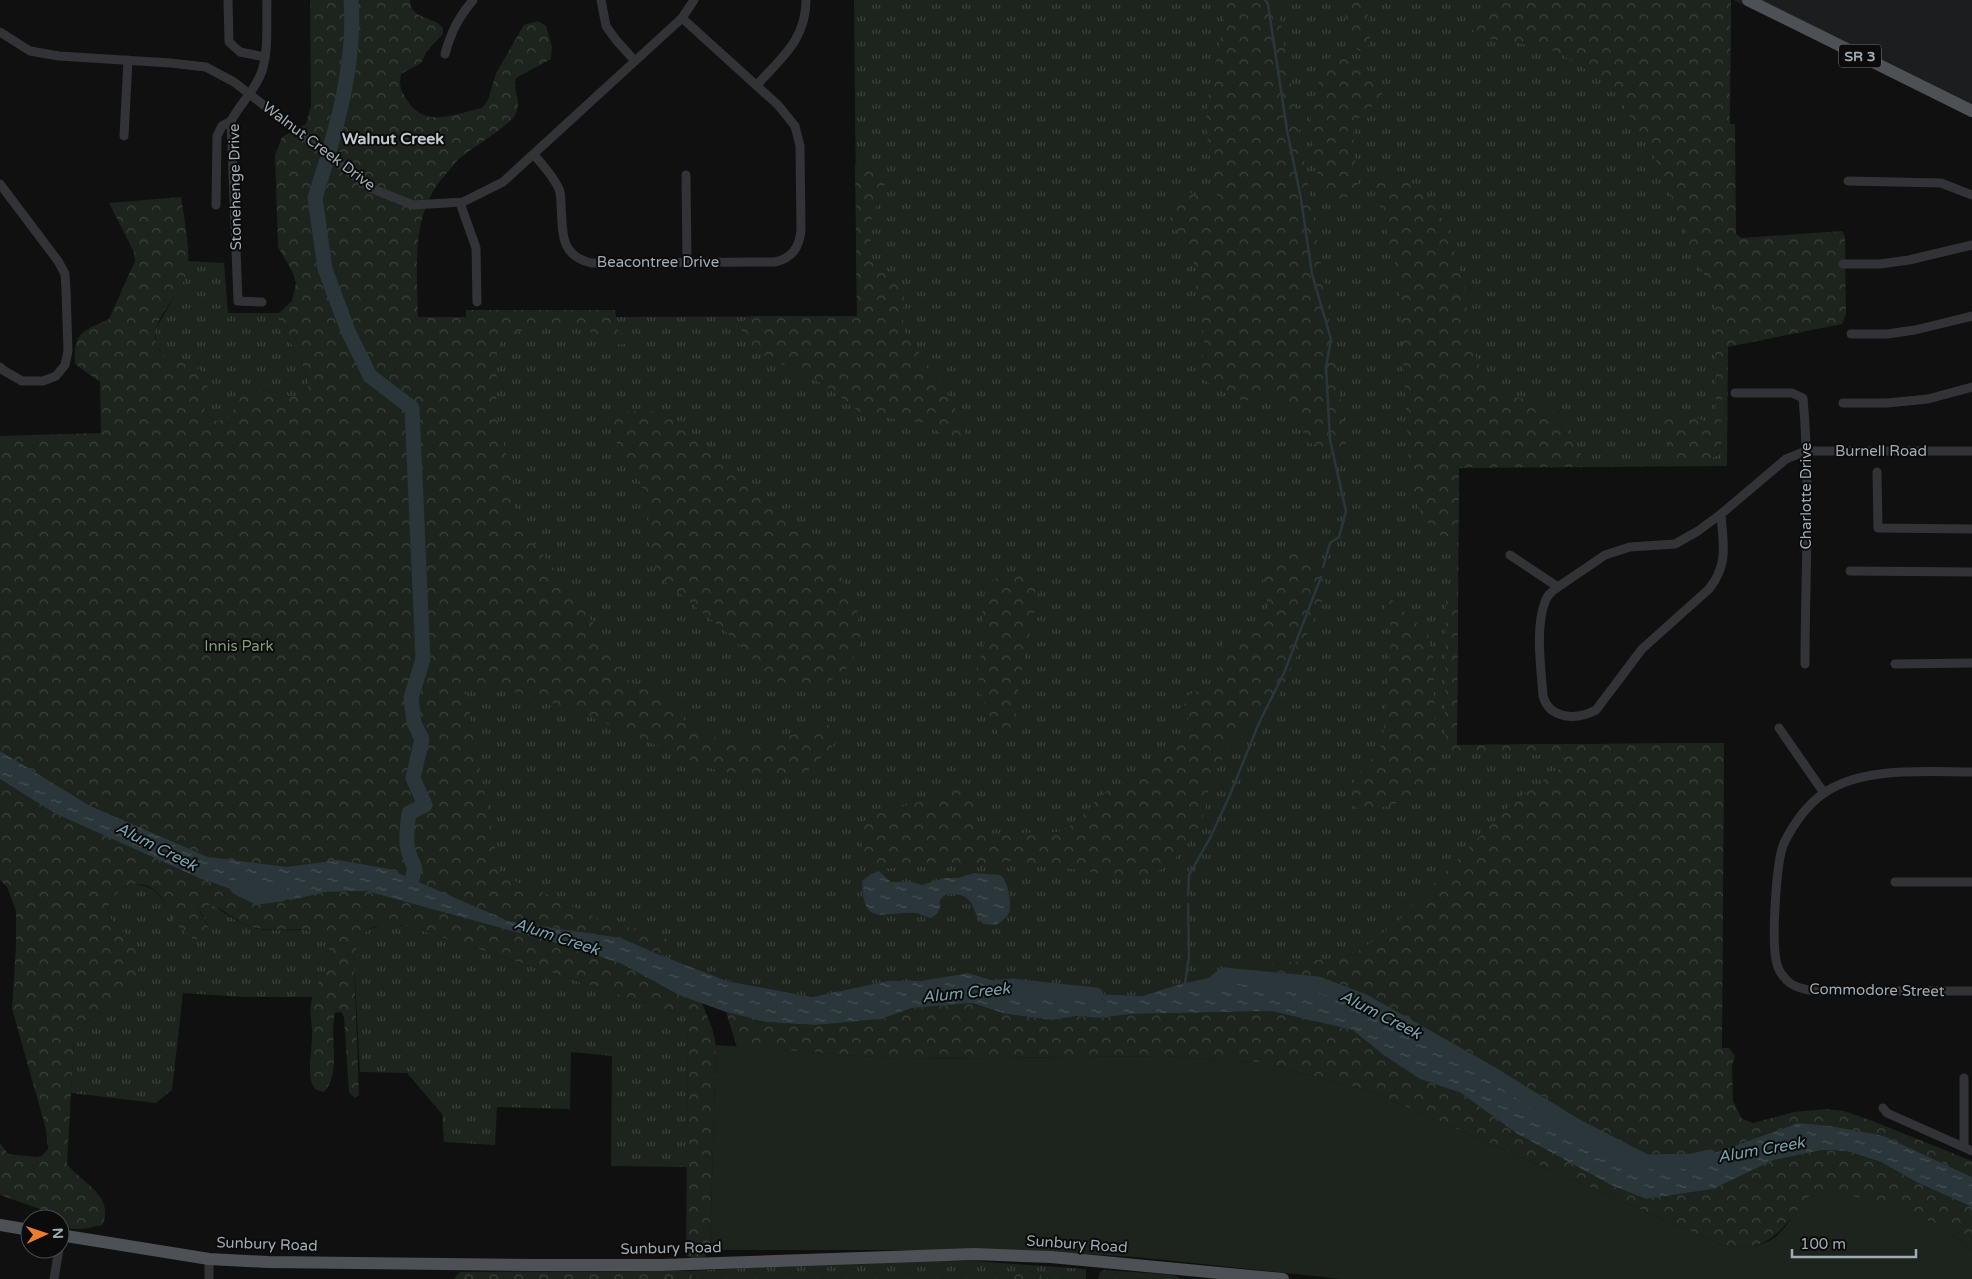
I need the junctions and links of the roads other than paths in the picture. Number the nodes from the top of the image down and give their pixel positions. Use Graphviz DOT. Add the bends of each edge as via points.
graph roads {
  1 [pos="228,0"];
  2 [pos="267,0"];
  3 [pos="473,0"];
  4 [pos="601,0"];
  5 [pos="694,0"];
  6 [pos="806,0"];
  7 [pos="1748,0"];
  8 [pos="682,18"];
  9 [pos="0,32"];
  10 [pos="445,54"];
  11 [pos="265,57"];
  12 [pos="128,60"];
  13 [pos="634,61"];
  14 [pos="757,85"];
  15 [pos="248,93"];
  16 [pos="1972,111"];
  17 [pos="231,121"];
  18 [pos="124,136"];
  19 [pos="534,155"];
  20 [pos="686,175"];
  21 [pos="1848,181"];
  22 [pos="0,184"];
  23 [pos="1972,195"];
  24 [pos="460,203"];
  25 [pos="216,205"];
  26 [pos="1972,245"];
  27 [pos="687,262"];
  28 [pos="1843,264"];
  29 [pos="262,302"];
  30 [pos="477,302"];
  31 [pos="1972,316"];
  32 [pos="1851,334"];
  33 [pos="0,367"];
  34 [pos="1972,387"];
  35 [pos="1735,393"];
  36 [pos="1843,403"];
  37 [pos="1806,451"];
  38 [pos="1972,451"];
  39 [pos="1877,472"];
  40 [pos="1721,514"];
  41 [pos="1972,529"];
  42 [pos="1510,556"];
  43 [pos="1850,570"];
  44 [pos="1972,572"];
  45 [pos="1558,587"];
  46 [pos="1972,663"];
  47 [pos="1805,664"];
  48 [pos="1895,664"];
  49 [pos="1779,728"];
  50 [pos="1972,772"];
  51 [pos="1824,793"];
  52 [pos="1895,882"];
  53 [pos="1972,882"];
  54 [pos="1972,991"];
  55 [pos="1964,1078"];
  56 [pos="1883,1108"];
  57 [pos="1968,1149"];
  58 [pos="0,1226"];
  59 [pos="20,1229"];
  60 [pos="70,1238"];
  61 [pos="209,1258"];
  62 [pos="57,1259"];
  63 [pos="54,1279"];
  64 [pos="209,1279"];
  65 [pos="1283,1279"];
  1 -- 11 [label="street" via="229,42 240,52"];
  2 -- 11 [label="street, Stonehenge Drive"];
  3 -- 10 [label="street" via="459,16"];
  4 -- 13 [label="street" via="606,26"];
  5 -- 8 [label="street, Walnut Creek Drive"];
  6 -- 14 [label="street" via="803,28 793,45"];
  7 -- 16 [label="main road, SR 3"];
  8 -- 13 [label="street, Walnut Creek Drive"];
  8 -- 14 [label="street"];
  9 -- 12 [label="street, Walnut Creek Drive" via="30,51"];
  11 -- 15 [label="street, Stonehenge Drive" via="262,72"];
  12 -- 15 [label="street, Walnut Creek Drive" via="206,67"];
  12 -- 18 [label="street"];
  13 -- 19 [label="street, Walnut Creek Drive"];
  14 -- 27 [label="street, Beacontree Drive" via="795,126 800,146 799,242 785,259 775,262"];
  15 -- 17 [label="street, Stonehenge Drive"];
  15 -- 24 [label="street, Walnut Creek Drive" via="370,188 413,205"];
  17 -- 25 [label="street" via="222,126 217,136"];
  17 -- 29 [label="street, Stonehenge Drive" via="238,301"];
  19 -- 24 [label="street, Walnut Creek Drive" via="503,182"];
  19 -- 27 [label="street, Beacontree Drive" via="560,190 564,243 580,260 591,263"];
  20 -- 27 [label="street"];
  21 -- 23 [label="street" via="1942,182"];
  22 -- 33 [label="street" via="65,274 68,351 65,365 56,376 43,381 22,381"];
  24 -- 30 [label="street" via="476,248"];
  26 -- 28 [label="street" via="1909,260"];
  31 -- 32 [label="street" via="1915,330"];
  34 -- 36 [label="street" via="1928,399"];
  35 -- 37 [label="street, Charlotte Drive" via="1792,393 1803,398"];
  37 -- 38 [label="street, Burnell Road"];
  37 -- 40 [label="street, Burnell Road" via="1786,459"];
  37 -- 47 [label="street, Charlotte Drive"];
  39 -- 41 [label="street" via="1878,528"];
  40 -- 45 [label="street, Burnell Road" via="1675,544 1630,547 1605,555"];
  40 -- 45 [label="street, Burnell Road" via="1722,566 1709,590 1642,649 1596,710 1565,717 1545,702 1540,641 1545,601"];
  42 -- 45 [label="street"];
  43 -- 44 [label="street"];
  46 -- 48 [label="street"];
  49 -- 51 [label="street"];
  50 -- 51 [label="street" via="1861,776"];
  51 -- 54 [label="street, Commodore Street" via="1801,815 1783,845 1776,888 1775,946 1777,963 1785,979 1798,988 1814,991"];
  52 -- 53 [label="street"];
  55 -- 57 [label="street"];
  56 -- 57 [label="street" via="1887,1113"];
  58 -- 59 [label="main road"];
  60 -- 61 [label="main road, Sunbury Road"];
  61 -- 64 [label="street"];
  61 -- 65 [label="main road, Sunbury Road" via="284,1263 614,1265 974,1254 1070,1259"];
  62 -- 63 [label="street"];
}
